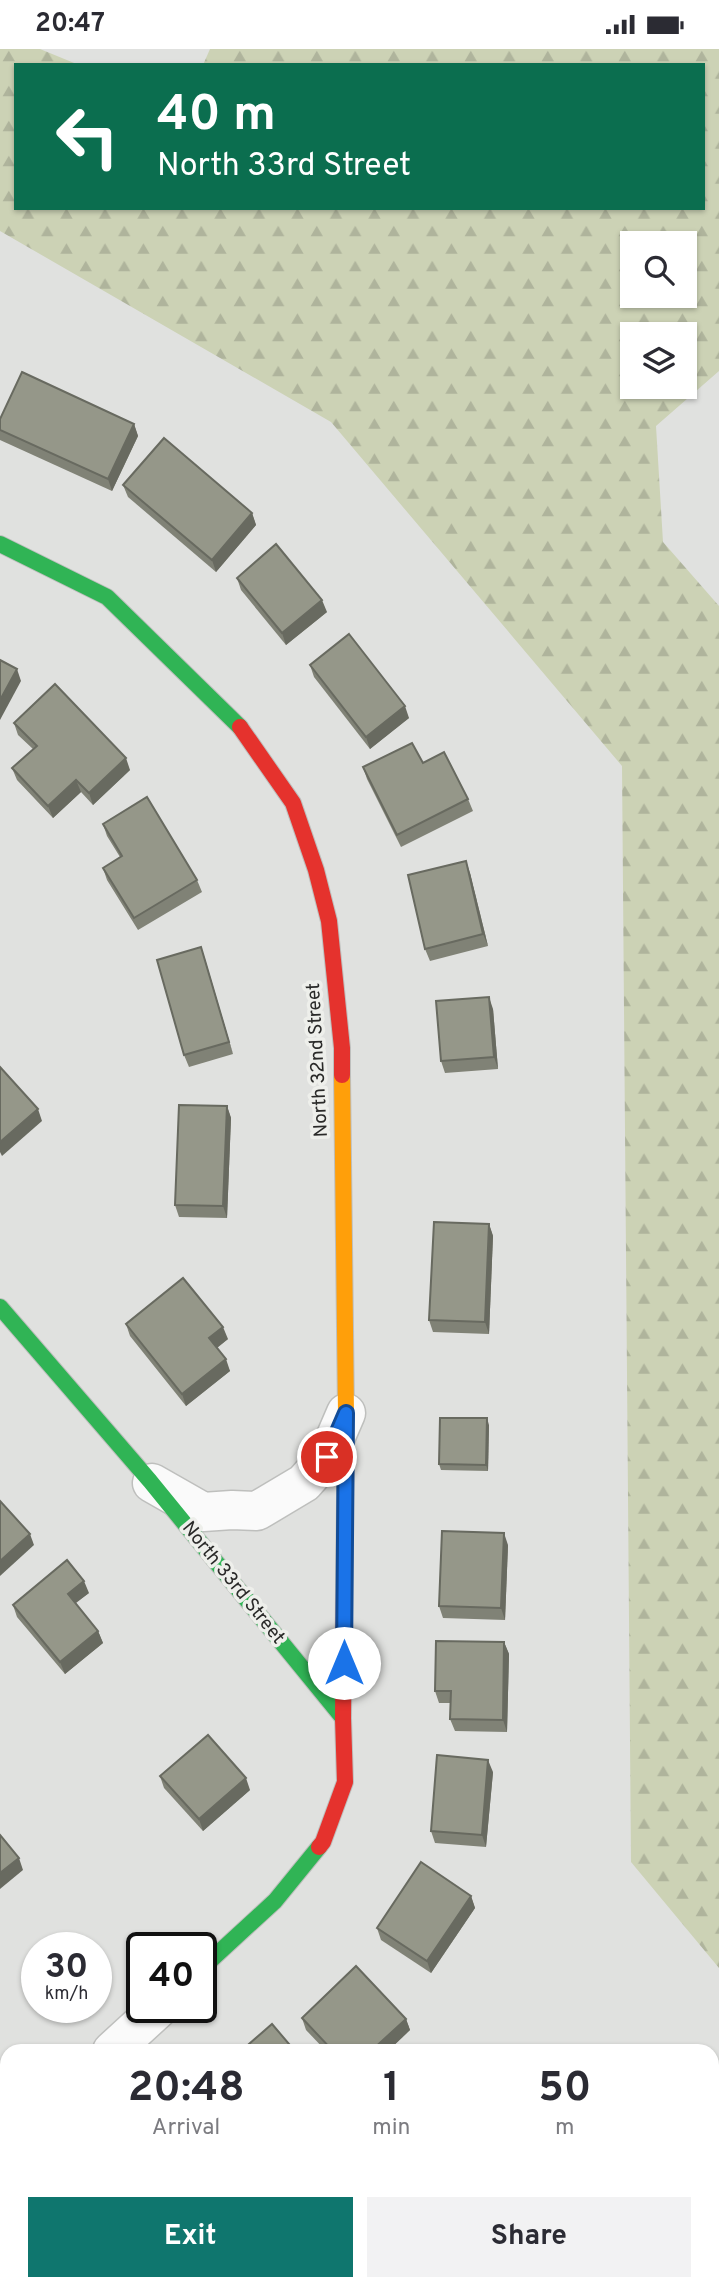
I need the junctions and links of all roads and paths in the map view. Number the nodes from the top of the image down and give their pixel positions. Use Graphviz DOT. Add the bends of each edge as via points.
graph roads {
  1 [pos="0,544"];
  2 [pos="0,1307"];
  3 [pos="346,1413"];
  4 [pos="150,1481"];
  5 [pos="343,1719"];
  6 [pos="217,1954"];
  7 [pos="143,2023"];
  8 [pos="120,2044"];
  1 -- 3 [label="street, North 32nd Street" via="107,597 236,721 293,803 328,921 342,1048"];
  2 -- 4 [label="street, North 33rd Street"];
  3 -- 4 [label="street, North 33rd Street" via="327,1457 304,1483 257,1511 203,1512"];
  3 -- 5 [label="street, North 32nd Street"];
  4 -- 5 [label="street, North 33rd Street"];
  5 -- 6 [label="street, North 32nd Street" via="345,1782 323,1842 275,1901"];
  7 -- 8 [label="street"];
}
